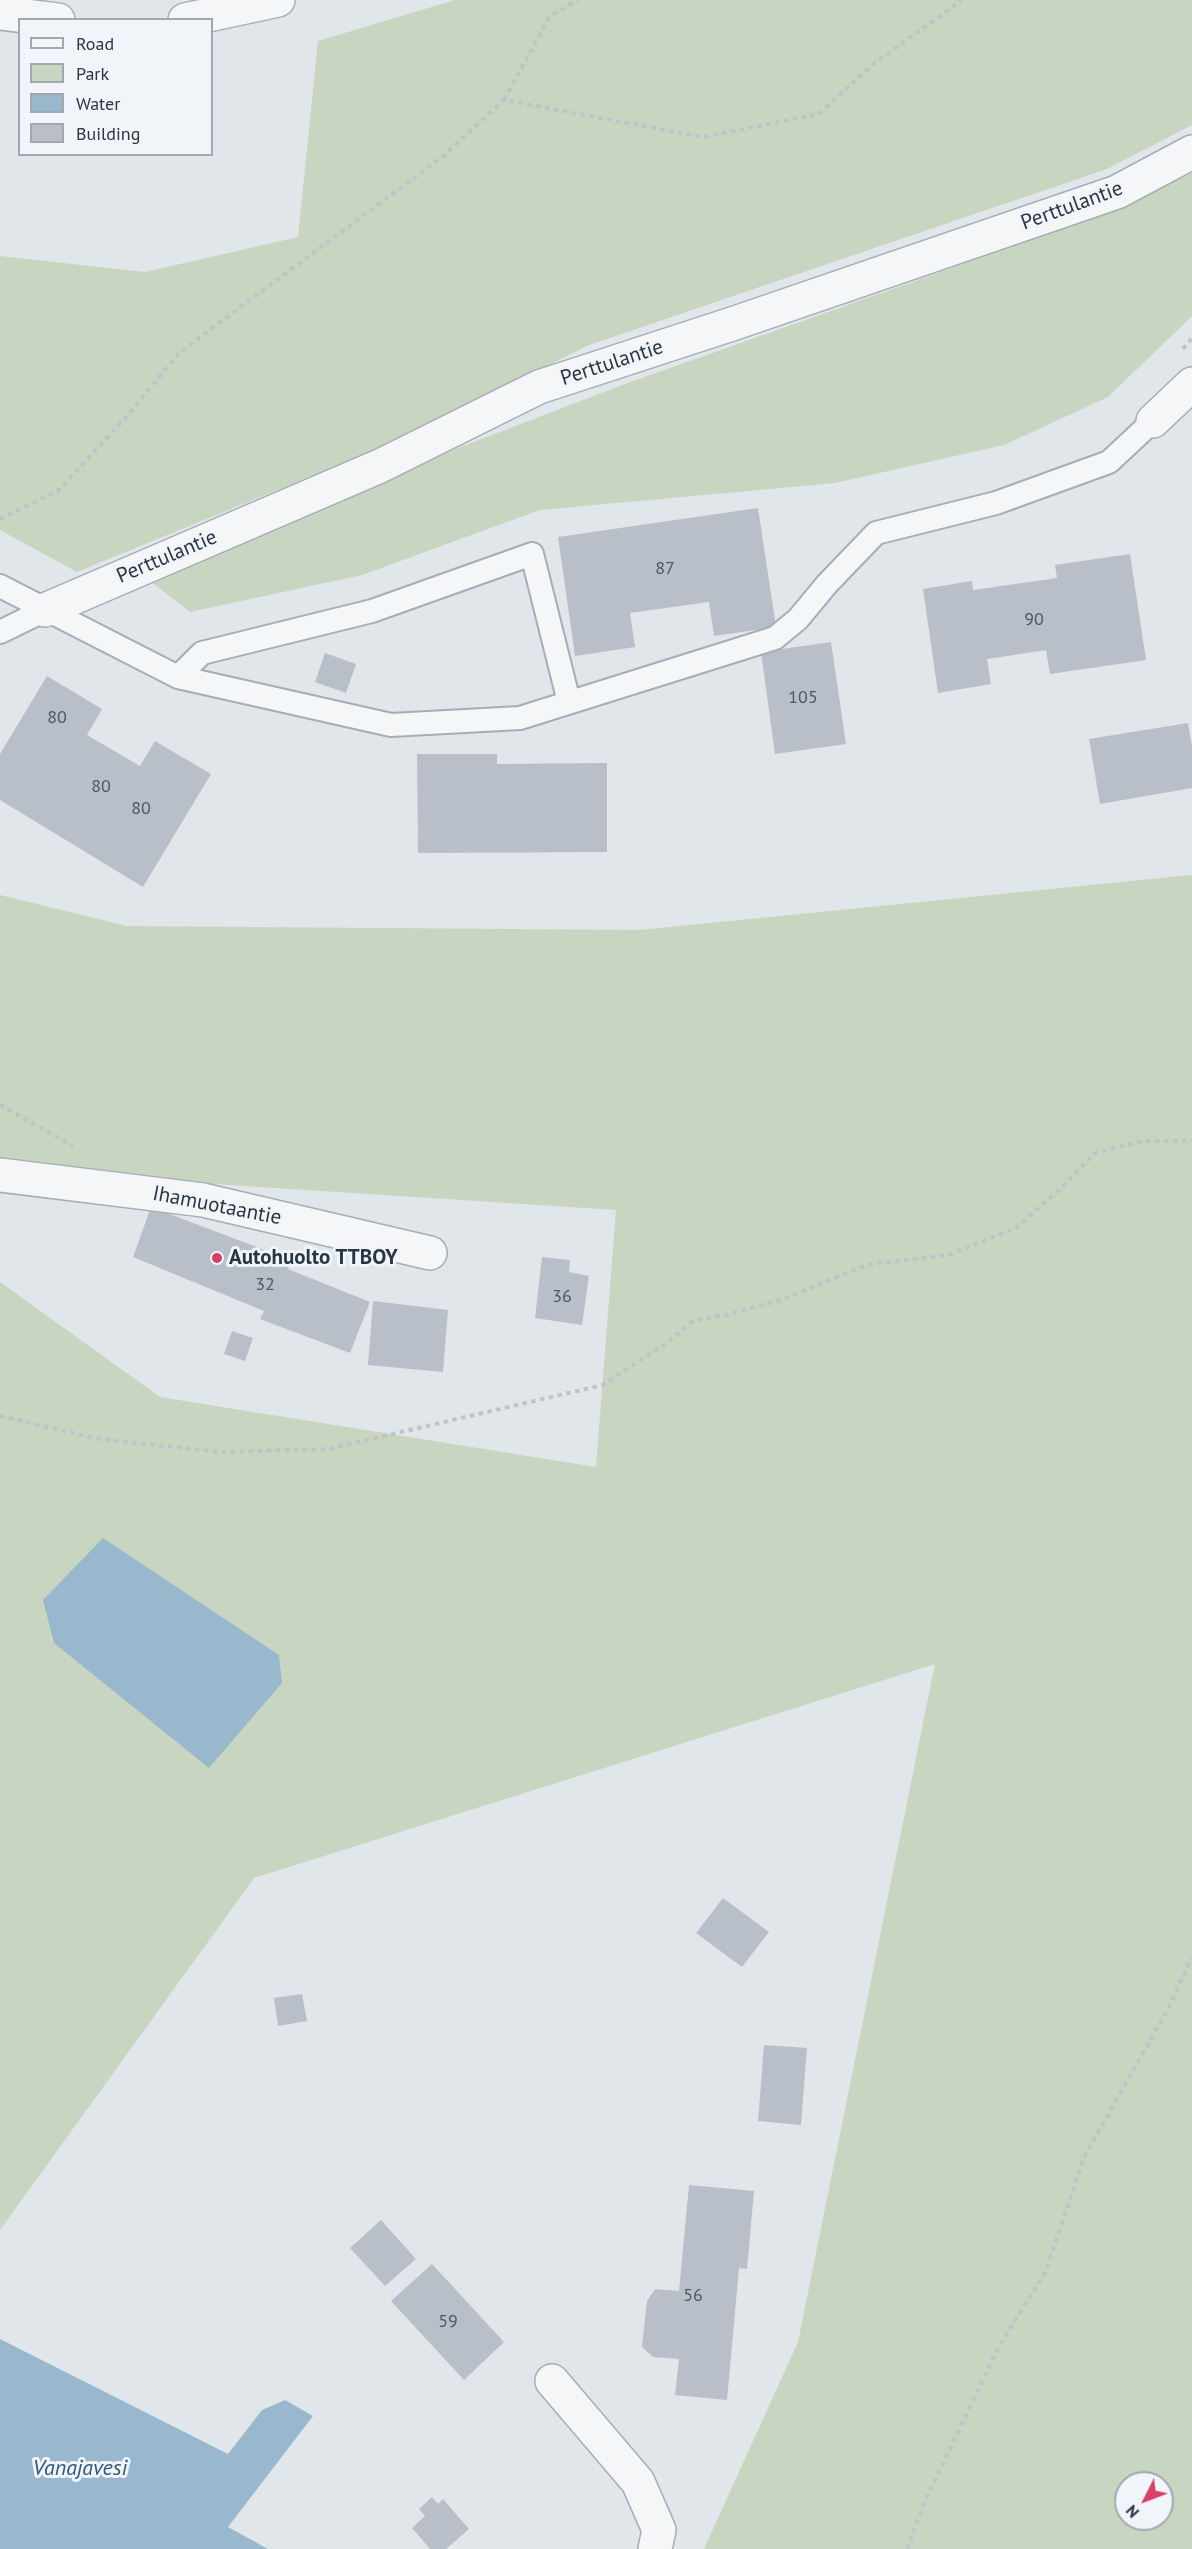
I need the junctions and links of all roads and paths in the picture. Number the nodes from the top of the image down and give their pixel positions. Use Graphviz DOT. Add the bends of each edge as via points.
graph roads {
  1 [pos="278,0"];
  2 [pos="578,0"];
  3 [pos="962,0"];
  4 [pos="48,12"];
  5 [pos="0,13"];
  6 [pos="195,18"];
  7 [pos="504,100"];
  8 [pos="1192,153"];
  9 [pos="1192,384"];
  10 [pos="1153,421"];
  11 [pos="0,519"];
  12 [pos="0,586"];
  13 [pos="45,610"];
  14 [pos="0,632"];
  15 [pos="178,677"];
  16 [pos="569,702"];
  17 [pos="0,1105"];
  18 [pos="1192,1141"];
  19 [pos="78,1150"];
  20 [pos="0,1174"];
  21 [pos="430,1253"];
  22 [pos="0,1416"];
  23 [pos="1192,1957"];
  24 [pos="552,2381"];
  25 [pos="655,2549"];
  26 [pos="907,2549"];
  1 -- 6 [label="street"];
  2 -- 7 [label="path" via="550,16"];
  3 -- 7 [label="path" via="872,65 819,114 703,137"];
  4 -- 5 [label="street"];
  7 -- 11 [label="path" via="442,157 179,353 58,491"];
  8 -- 13 [label="street, Perttulantie" via="1117,192 539,387 380,466"];
  9 -- 10 [label="street"];
  10 -- 16 [label="lane" via="1109,462 996,503 876,533 798,619 775,638"];
  12 -- 13 [label="lane"];
  13 -- 14 [label="lane"];
  13 -- 15 [label="lane"];
  15 -- 16 [label="lane" via="392,725 520,718"];
  15 -- 16 [label="lane" via="202,653 372,612 532,554"];
  17 -- 19 [label="path"];
  18 -- 22 [label="path" via="1143,1141 1095,1153 1016,1228 948,1255 866,1265 782,1300 693,1321 669,1342 603,1385 339,1447 221,1452 99,1439"];
  20 -- 21 [label="street, Ihamuotaantie" via="203,1200"];
  23 -- 26 [label="path" via="1167,2011 1085,2155 1045,2272 999,2346 925,2501"];
  24 -- 25 [label="street" via="638,2482 659,2530"];
}
